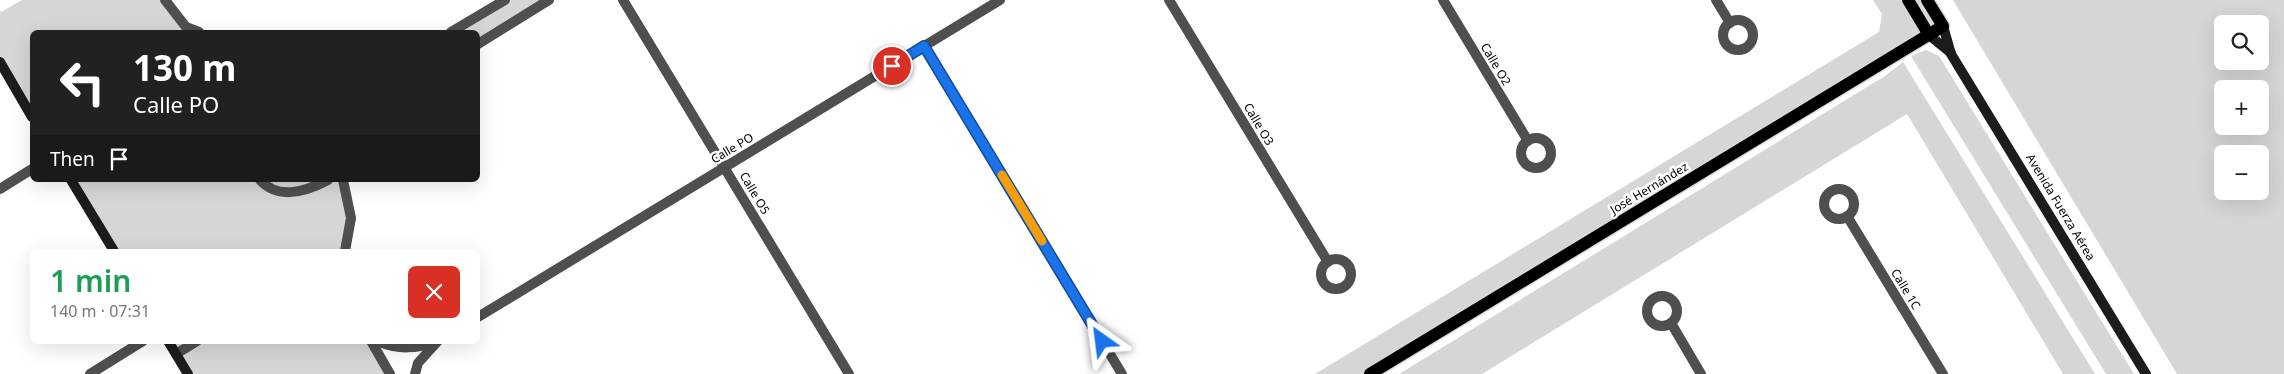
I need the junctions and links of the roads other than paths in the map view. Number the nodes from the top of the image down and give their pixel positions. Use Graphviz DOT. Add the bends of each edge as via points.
graph roads {
  1 [pos="165,0"];
  2 [pos="505,0"];
  3 [pos="549,0"];
  4 [pos="623,0"];
  5 [pos="1000,0"];
  6 [pos="1169,0"];
  7 [pos="1443,0"];
  8 [pos="1716,0"];
  9 [pos="1908,0"];
  10 [pos="1927,0"];
  11 [pos="1730,23"];
  12 [pos="1943,26"];
  13 [pos="194,30"];
  14 [pos="454,30"];
  15 [pos="1928,35"];
  16 [pos="480,43"];
  17 [pos="924,46"];
  18 [pos="1951,54"];
  19 [pos="0,62"];
  20 [pos="30,113"];
  21 [pos="1528,141"];
  22 [pos="724,167"];
  23 [pos="30,170"];
  24 [pos="72,182"];
  25 [pos="262,182"];
  26 [pos="324,182"];
  27 [pos="343,182"];
  28 [pos="0,189"];
  29 [pos="1847,216"];
  30 [pos="113,249"];
  31 [pos="345,249"];
  32 [pos="1328,262"];
  33 [pos="480,316"];
  34 [pos="1671,323"];
  35 [pos="138,344"];
  36 [pos="170,344"];
  37 [pos="192,344"];
  38 [pos="373,344"];
  39 [pos="384,344"];
  40 [pos="429,344"];
  41 [pos="435,344"];
  42 [pos="176,354"];
  43 [pos="90,374"];
  44 [pos="188,374"];
  45 [pos="390,374"];
  46 [pos="415,374"];
  47 [pos="849,374"];
  48 [pos="1122,374"];
  49 [pos="1370,374"];
  50 [pos="1701,374"];
  51 [pos="1943,374"];
  52 [pos="2146,374"];
  1 -- 13 [label="street" via="186,27"];
  2 -- 14 [label="street"];
  3 -- 16 [label="street"];
  4 -- 22 [label="street, Calle O5"];
  5 -- 17 [label="street, Calle PO"];
  6 -- 32 [label="street, Calle O3"];
  7 -- 21 [label="street, Calle O2"];
  8 -- 11 [label="street"];
  9 -- 15 [label="main road, Avenida Fuerza Aérea"];
  10 -- 12 [label="main road, Avenida Fuerza Aérea"];
  12 -- 15 [label="main road, José Hernández"];
  12 -- 18 [label="main road, Avenida Fuerza Aérea"];
  15 -- 18 [label="main road, Avenida Fuerza Aérea"];
  15 -- 49 [label="main road, José Hernández"];
  17 -- 22 [label="street, Calle PO"];
  17 -- 48 [label="street"];
  18 -- 52 [label="main road, Avenida Fuerza Aérea"];
  19 -- 20 [label="main road"];
  22 -- 33 [label="street, Calle PO"];
  22 -- 47 [label="street, Calle O5"];
  23 -- 28 [label="street"];
  24 -- 30 [label="main road"];
  25 -- 26 [label="street" via="279,192 293,193"];
  27 -- 31 [label="street" via="351,218"];
  29 -- 51 [label="street, Calle 1C"];
  34 -- 50 [label="street"];
  35 -- 43 [label="street"];
  36 -- 42 [label="main road"];
  37 -- 42 [label="street"];
  38 -- 45 [label="street"];
  39 -- 40 [label="street" via="413,349"];
  41 -- 46 [label="street" via="418,363"];
  42 -- 44 [label="main road"];
}
